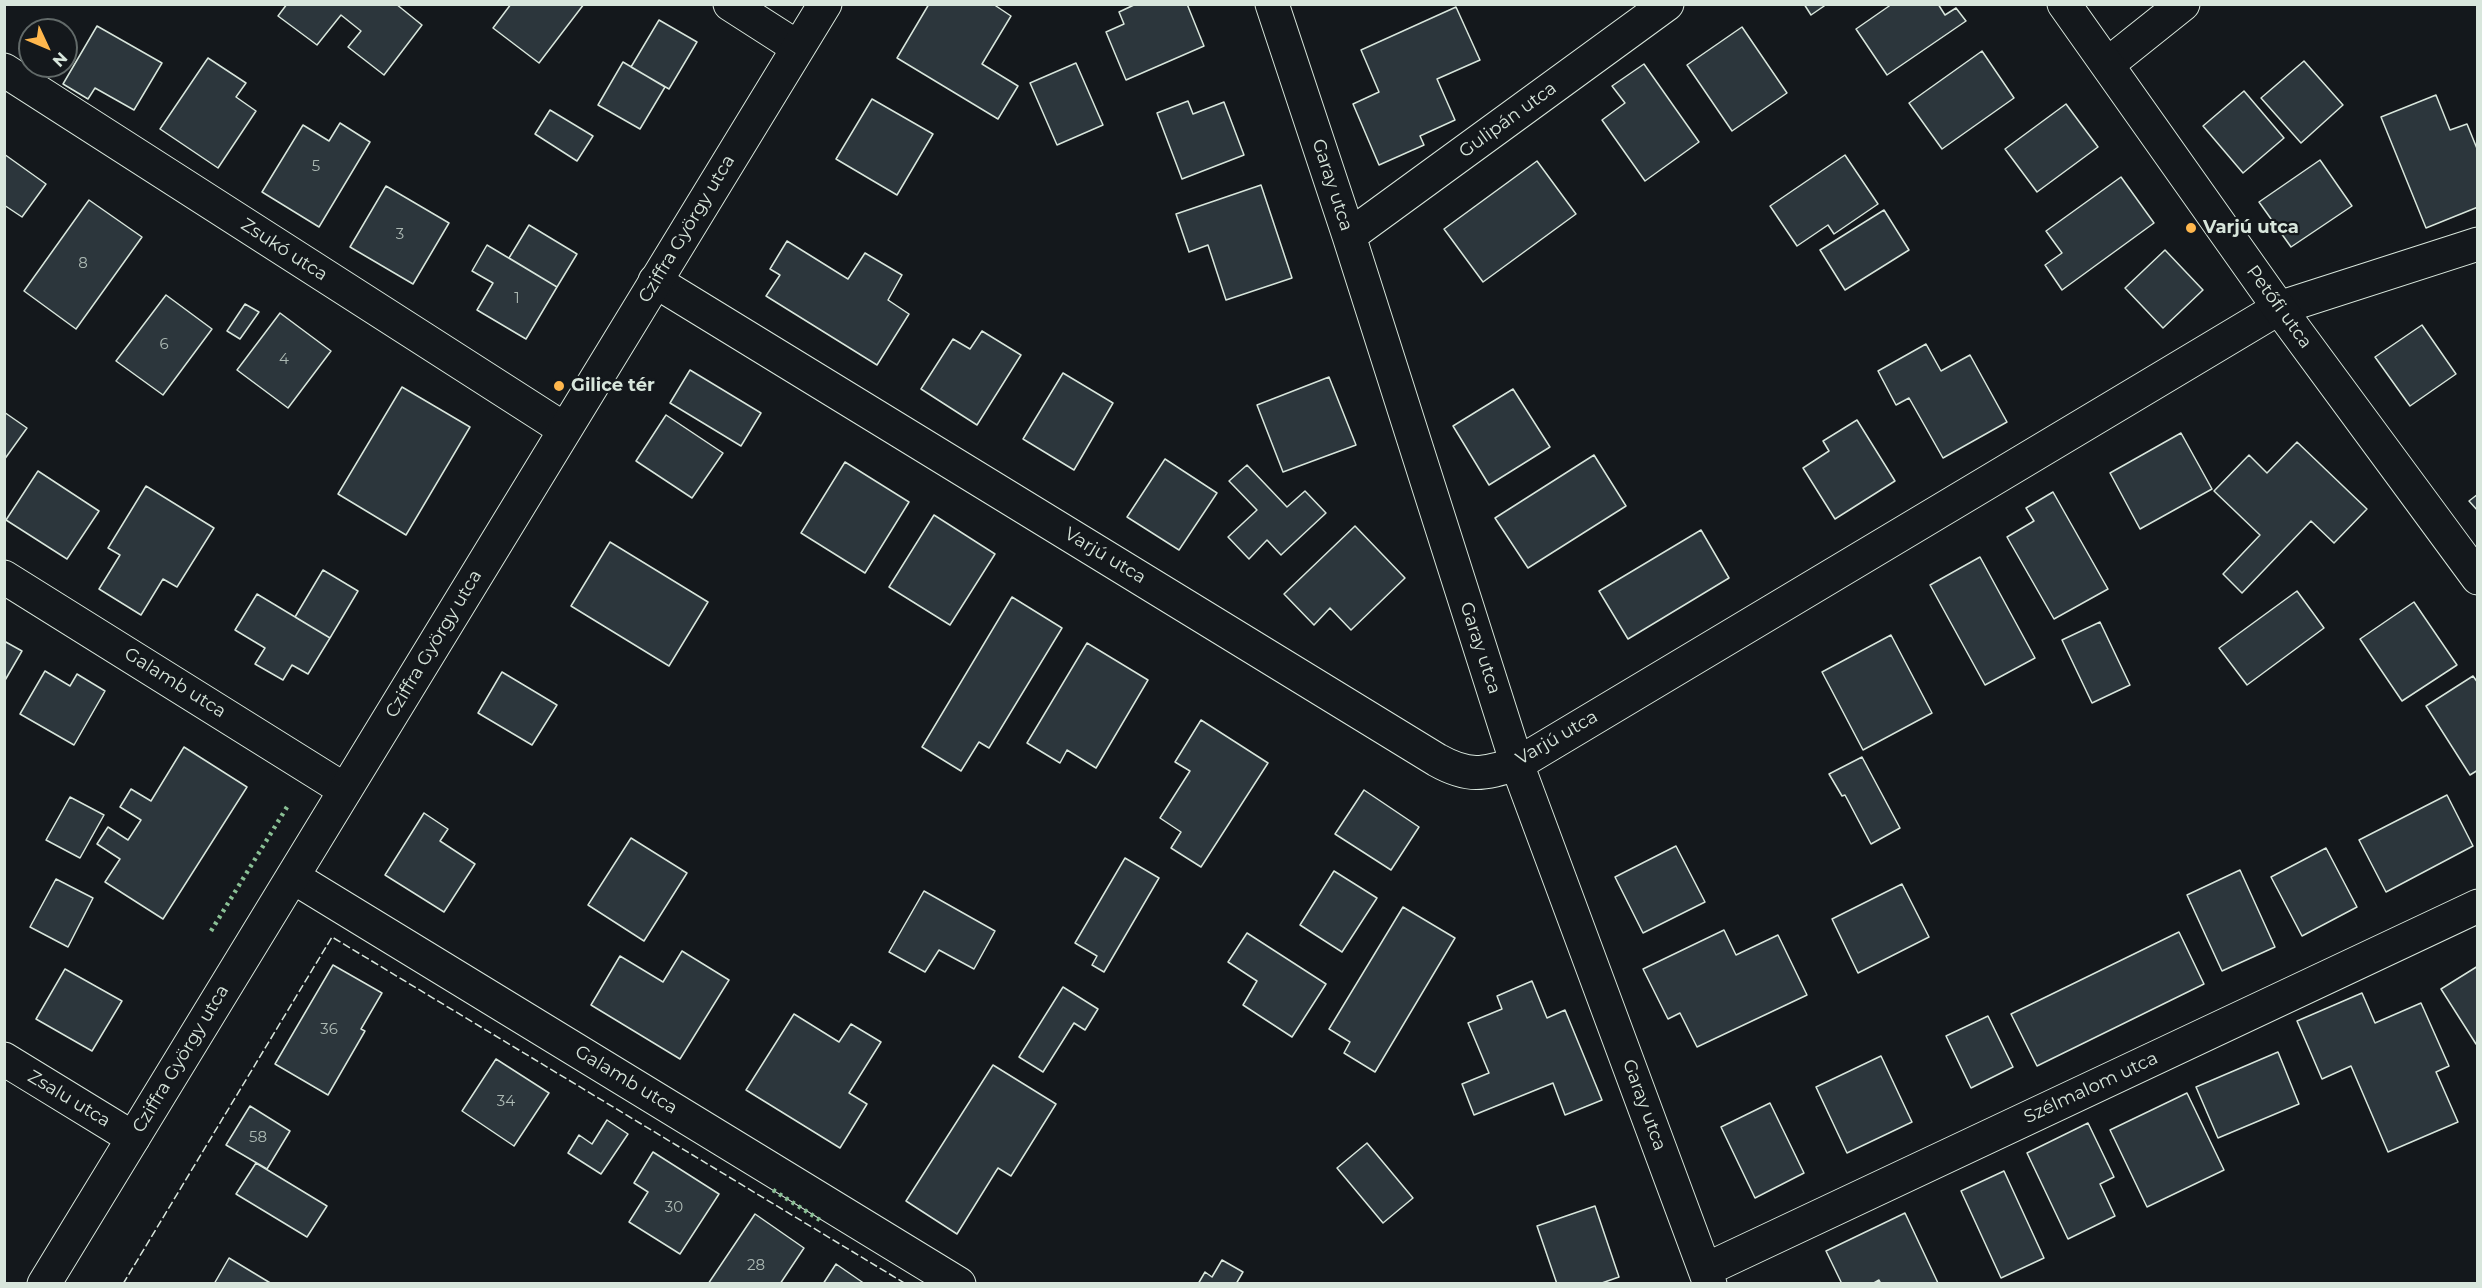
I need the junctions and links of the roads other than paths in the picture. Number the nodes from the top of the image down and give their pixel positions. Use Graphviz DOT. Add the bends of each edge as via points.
graph roads {
  1 [pos="730,4"];
  2 [pos="825,4"];
  3 [pos="1272,4"];
  4 [pos="1667,4"];
  5 [pos="2064,4"];
  6 [pos="2183,4"];
  7 [pos="797,47"];
  8 [pos="2108,64"];
  9 [pos="4,70"];
  10 [pos="1349,236"];
  11 [pos="2478,244"];
  12 [pos="655,281"];
  13 [pos="2279,308"];
  14 [pos="564,429"];
  15 [pos="4,577"];
  16 [pos="2478,578"];
  17 [pos="1517,764"];
  18 [pos="345,790"];
  19 [pos="292,877"];
  20 [pos="2478,906"];
  21 [pos="4,1059"];
  22 [pos="133,1138"];
  23 [pos="1707,1277"];
  24 [pos="44,1284"];
  25 [pos="959,1284"];
  1 -- 7 [label="street"];
  2 -- 7 [label="street, Cziffra György utca"];
  3 -- 10 [label="street, Garay utca"];
  4 -- 10 [label="street, Gulipán utca"];
  5 -- 8 [label="street, Petőfi utca"];
  6 -- 8 [label="street"];
  7 -- 12 [label="street, Cziffra György utca"];
  8 -- 13 [label="street, Petőfi utca"];
  9 -- 14 [label="street, Zsukó utca"];
  10 -- 17 [label="street, Garay utca"];
  11 -- 13 [label="street, Varjú utca"];
  12 -- 14 [label="street, Cziffra György utca"];
  12 -- 17 [label="street, Varjú utca" via="1456,771 1489,773"];
  13 -- 16 [label="street, Petőfi utca"];
  13 -- 17 [label="street, Varjú utca"];
  14 -- 18 [label="street, Cziffra György utca"];
  15 -- 18 [label="street, Galamb utca"];
  17 -- 23 [label="street, Garay utca"];
  18 -- 19 [label="street, Cziffra György utca"];
  19 -- 22 [label="street, Cziffra György utca"];
  19 -- 25 [label="street, Galamb utca"];
  20 -- 23 [label="street, Szélmalom utca"];
  21 -- 22 [label="street, Zsalu utca"];
  22 -- 24 [label="street, Cziffra György utca"];
}
